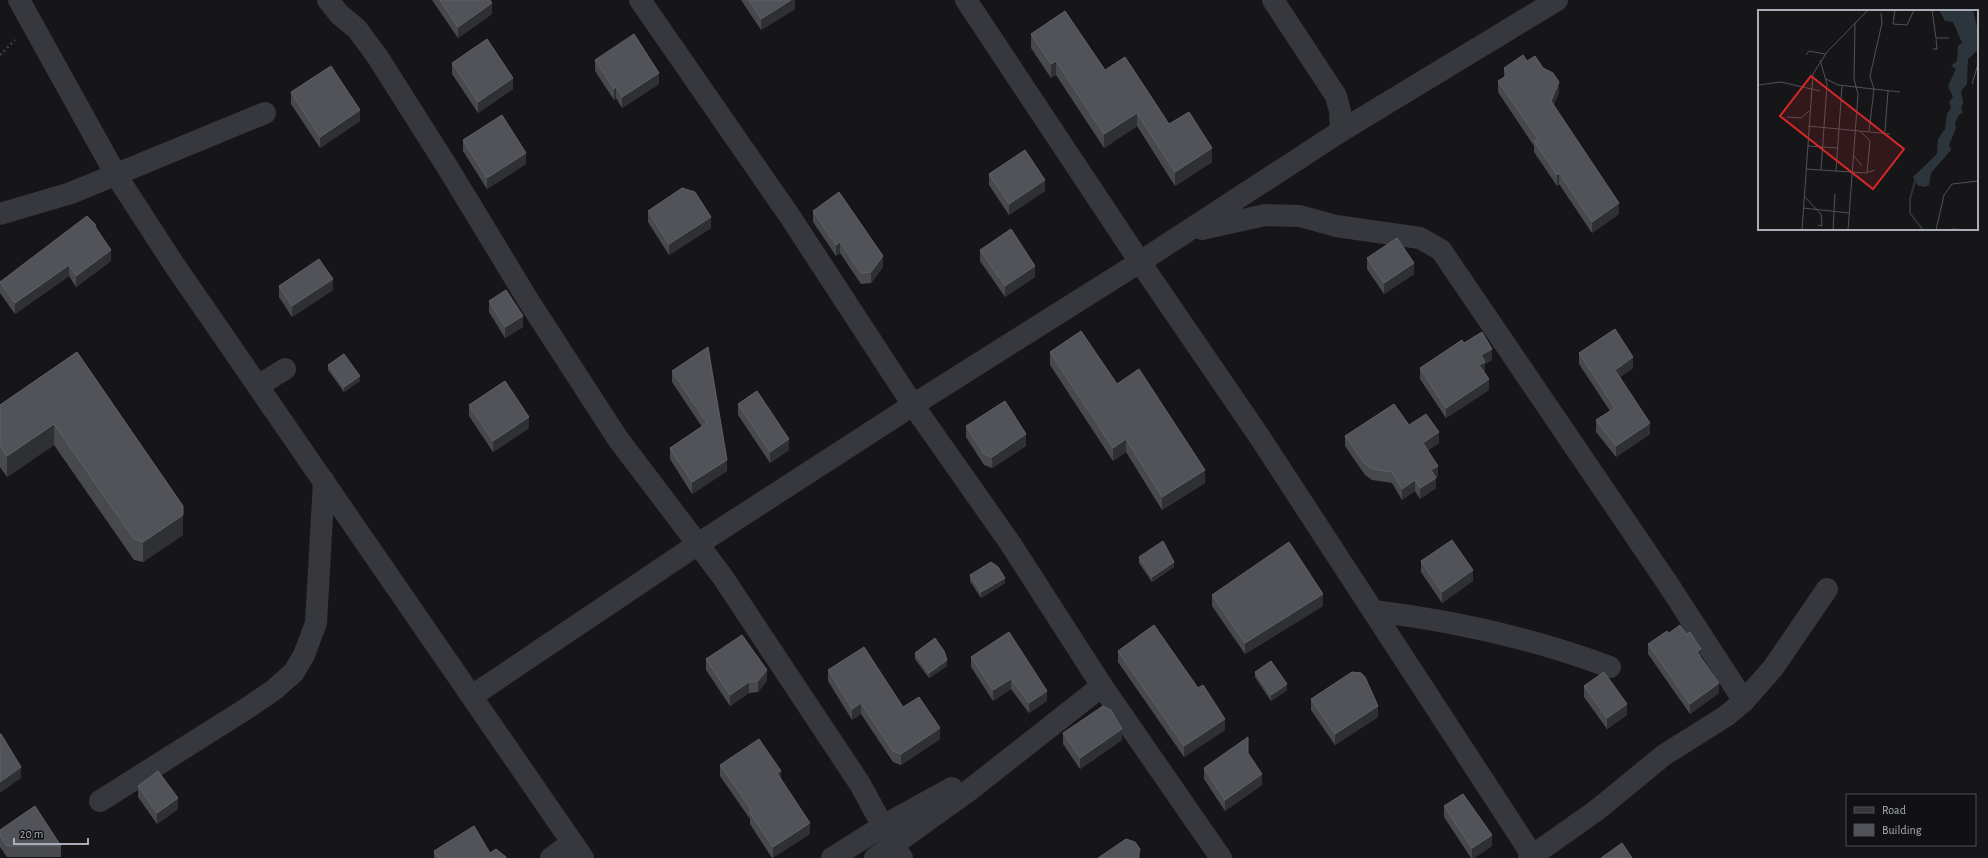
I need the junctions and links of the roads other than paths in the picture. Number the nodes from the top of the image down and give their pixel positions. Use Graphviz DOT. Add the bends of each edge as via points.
graph roads {
  1 [pos="19,0"];
  2 [pos="328,0"];
  3 [pos="640,0"];
  4 [pos="966,0"];
  5 [pos="1273,0"];
  6 [pos="1548,3"];
  7 [pos="265,113"];
  8 [pos="1341,131"];
  9 [pos="116,174"];
  10 [pos="0,214"];
  11 [pos="1186,233"];
  12 [pos="1140,262"];
  13 [pos="285,369"];
  14 [pos="258,386"];
  15 [pos="913,405"];
  16 [pos="324,481"];
  17 [pos="698,544"];
  18 [pos="1828,589"];
  19 [pos="1374,611"];
  20 [pos="1610,667"];
  21 [pos="1102,686"];
  22 [pos="472,696"];
  23 [pos="1744,701"];
  24 [pos="100,801"];
  25 [pos="893,843"];
  26 [pos="577,850"];
  27 [pos="1532,857"];
  28 [pos="551,858"];
  29 [pos="832,858"];
  30 [pos="875,858"];
  31 [pos="1221,858"];
  1 -- 9 [label="street"];
  2 -- 17 [label="street" via="339,14 357,29 378,56 528,300 618,439"];
  3 -- 15 [label="street" via="791,218"];
  4 -- 12 [label="street"];
  5 -- 8 [label="street" via="1336,96"];
  6 -- 8 [label="street" via="1494,39"];
  7 -- 9 [label="street"];
  8 -- 11 [label="street"];
  9 -- 10 [label="street" via="72,193"];
  9 -- 14 [label="street" via="173,263"];
  11 -- 12 [label="street"];
  11 -- 23 [label="street" via="1265,215 1300,216 1336,226 1420,238 1441,250 1666,581"];
  12 -- 15 [label="street"];
  12 -- 19 [label="street"];
  13 -- 14 [label="street"];
  14 -- 16 [label="street"];
  15 -- 17 [label="street"];
  15 -- 21 [label="street" via="1010,543"];
  16 -- 22 [label="street"];
  16 -- 24 [label="street" via="316,623 304,655 294,672 250,707"];
  17 -- 22 [label="street"];
  17 -- 25 [label="street" via="860,784"];
  18 -- 23 [label="street" via="1773,668"];
  19 -- 20 [label="street" via="1483,628 1566,650"];
  19 -- 27 [label="street"];
  21 -- 25 [label="street" via="998,767"];
  21 -- 31 [label="street"];
  22 -- 26 [label="street"];
  23 -- 27 [label="street" via="1726,716 1664,755 1597,810"];
  25 -- 29 [label="street"];
  25 -- 30 [label="street"];
  26 -- 28 [label="street"];
}
